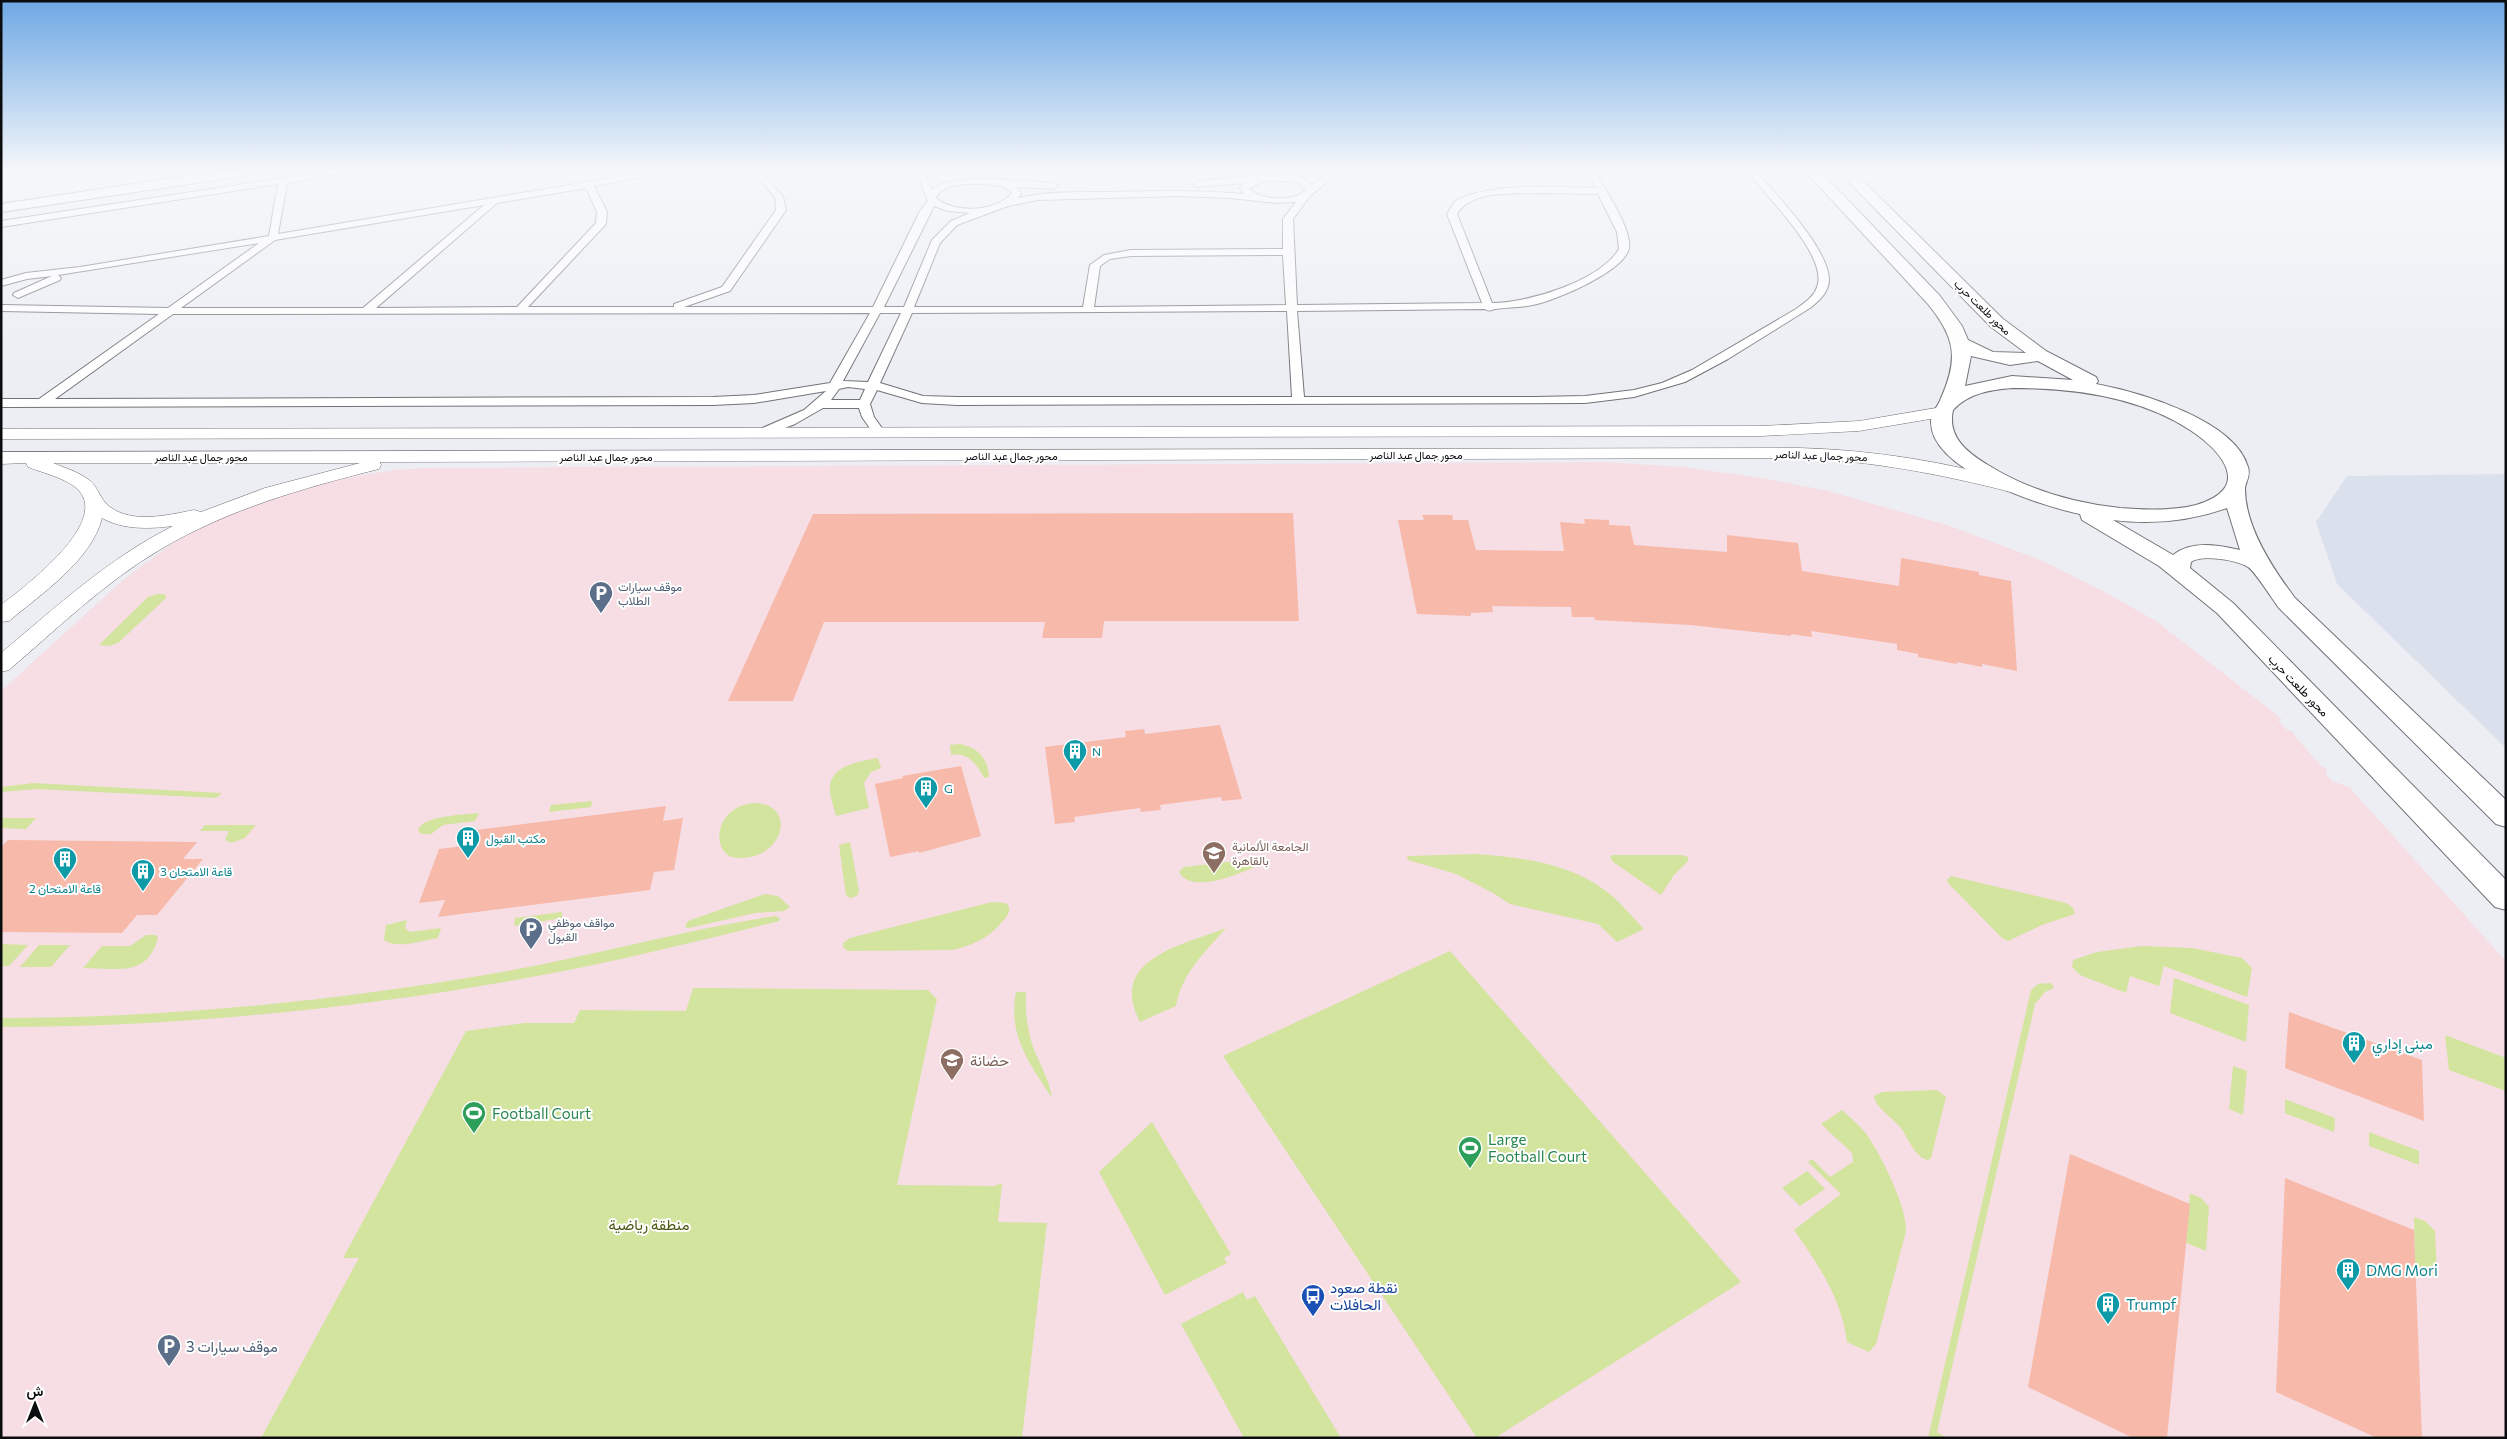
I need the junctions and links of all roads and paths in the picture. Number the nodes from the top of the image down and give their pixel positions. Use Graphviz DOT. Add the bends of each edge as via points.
graph roads {
  1 [pos="266,238"];
  2 [pos="271,238"];
  3 [pos="451,238"];
  4 [pos="589,238"];
  5 [pos="766,238"];
  6 [pos="912,238"];
  7 [pos="939,238"];
  8 [pos="1288,238"];
  9 [pos="1462,238"];
  10 [pos="1623,238"];
  11 [pos="1806,238"];
  12 [pos="1875,238"];
  13 [pos="1912,238"];
  14 [pos="1288,252"];
  15 [pos="80,270"];
  16 [pos="1,283"];
  17 [pos="1,289"];
  18 [pos="18,295"];
  19 [pos="735,299"];
  20 [pos="1,307"];
  21 [pos="1489,308"];
  22 [pos="1291,309"];
  23 [pos="367,310"];
  24 [pos="520,310"];
  25 [pos="664,310"];
  26 [pos="877,310"];
  27 [pos="908,310"];
  28 [pos="1088,310"];
  29 [pos="173,311"];
  30 [pos="1960,343"];
  31 [pos="2040,355"];
  32 [pos="836,384"];
  33 [pos="872,385"];
  34 [pos="2119,394"];
  35 [pos="1298,400"];
  36 [pos="1,403"];
  37 [pos="42,403"];
  38 [pos="822,404"];
  39 [pos="864,404"];
  40 [pos="1946,408"];
  41 [pos="1843,428"];
  42 [pos="878,431"];
  43 [pos="638,432"];
  44 [pos="764,432"];
  45 [pos="1,434"];
  46 [pos="408,456"];
  47 [pos="621,456"];
  48 [pos="1861,456"];
  49 [pos="9,458"];
  50 [pos="2018,488"];
  51 [pos="2236,491"];
  52 [pos="94,502"];
  53 [pos="2067,504"];
  54 [pos="232,506"];
  55 [pos="2257,562"];
  56 [pos="2178,569"];
  57 [pos="1,616"];
  58 [pos="1,665"];
  59 [pos="2506,817"];
  60 [pos="2506,899"];
  1 -- 15 [label="street"];
  2 -- 29 [label="street"];
  3 -- 23 [label="street"];
  4 -- 24 [label="street"];
  5 -- 19 [label="street"];
  6 -- 26 [label="street"];
  7 -- 27 [label="street"];
  8 -- 14 [label="street"];
  9 -- 21 [label="street"];
  10 -- 21 [label="street" via="1624,248 1616,260 1579,283 1541,300"];
  11 -- 35 [label="street" via="1818,256 1824,281 1819,292 1802,309 1708,366 1666,385 1588,399"];
  12 -- 30 [label="main road" via="1944,312"];
  13 -- 31 [label="main road, محور طلعت حرب" via="1997,323"];
  14 -- 22 [label="street"];
  14 -- 28 [label="street" via="1148,252 1107,257 1095,265"];
  15 -- 16 [label="street" via="26,276"];
  15 -- 18 [label="street"];
  17 -- 18 [label="street" via="16,291"];
  18 -- 20 [label="street"];
  19 -- 25 [label="street"];
  19 -- 25 [label="street"];
  19 -- 26 [label="street"];
  20 -- 29 [label="street"];
  21 -- 22 [label="street"];
  22 -- 28 [label="street"];
  22 -- 35 [label="street"];
  23 -- 24 [label="street"];
  23 -- 29 [label="street"];
  24 -- 25 [label="street"];
  26 -- 27 [label="street"];
  26 -- 32 [label="street"];
  27 -- 28 [label="street"];
  27 -- 33 [label="street"];
  29 -- 37 [label="street"];
  30 -- 31 [label="main road" via="2000,359 2031,359"];
  30 -- 40 [label="main road" via="1962,365"];
  31 -- 34 [label="main road, محور طلعت حرب"];
  32 -- 33 [label="street"];
  32 -- 37 [label="street" via="762,398 713,401"];
  32 -- 38 [label="street"];
  33 -- 35 [label="street" via="922,399 950,401"];
  33 -- 39 [label="street"];
  34 -- 40 [label="main road" via="2067,384 2012,382 1973,389"];
  34 -- 51 [label="main road" via="2168,411 2215,438 2236,460 2240,482"];
  36 -- 37 [label="street"];
  38 -- 39 [label="street"];
  38 -- 44 [label="street" via="799,418"];
  39 -- 42 [label="street" via="868,418"];
  40 -- 41 [label="main road, محور جمال عبد الناصر" via="1903,420"];
  40 -- 50 [label="main road" via="1941,423 1944,434 1957,451 1978,468"];
  41 -- 42 [label="main road, محور جمال عبد الناصر" via="1761,432"];
  41 -- 48 [label="main road" via="1866,430 1886,440 1889,448 1883,454"];
  42 -- 44 [label="main road, محور جمال عبد الناصر"];
  43 -- 44 [label="main road, محور جمال عبد الناصر"];
  43 -- 45 [label="main road, محور جمال عبد الناصر"];
  43 -- 47 [label="main road"];
  46 -- 47 [label="main road, محور جمال عبد الناصر"];
  46 -- 49 [label="main road, محور جمال عبد الناصر"];
  46 -- 54 [label="main road" via="306,482"];
  47 -- 48 [label="main road, محور جمال عبد الناصر" via="1799,453"];
  48 -- 50 [label="main road, محور جمال عبد الناصر" via="1933,466"];
  49 -- 52 [label="main road" via="62,472 83,484"];
  50 -- 53 [label="main road"];
  51 -- 53 [label="main road" via="2212,507 2171,515 2120,514"];
  51 -- 55 [label="main road" via="2240,524"];
  52 -- 54 [label="main road" via="102,512 118,519 142,522 171,520"];
  52 -- 57 [label="main road" via="90,526 73,552"];
  53 -- 56 [label="main road, محور طلعت حرب" via="2119,531"];
  54 -- 58 [label="main road" via="136,555"];
  55 -- 56 [label="main road" via="2222,552 2201,552 2180,559"];
  55 -- 59 [label="main road" via="2287,603"];
  56 -- 60 [label="main road, محور طلعت حرب" via="2225,608"];
}
